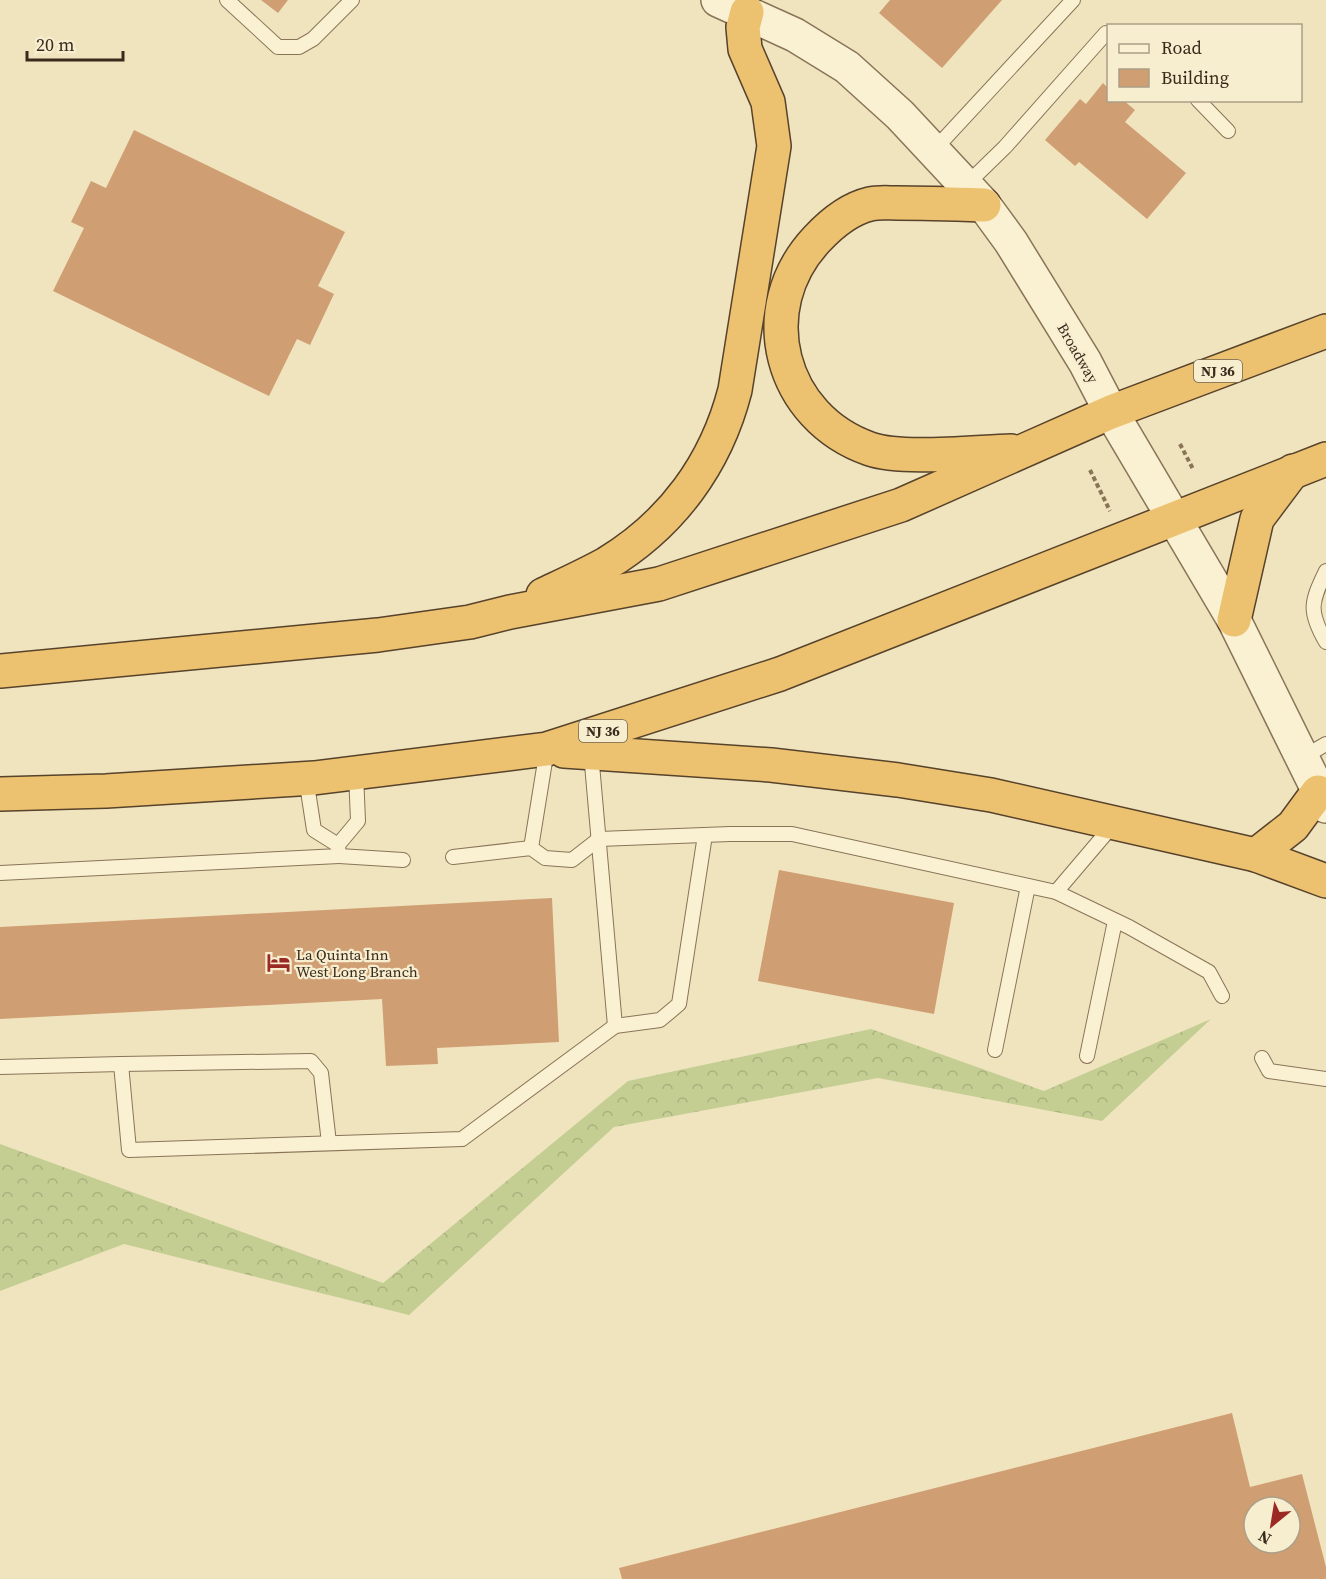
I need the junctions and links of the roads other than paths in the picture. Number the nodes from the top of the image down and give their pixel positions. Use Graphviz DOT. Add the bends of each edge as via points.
graph roads {
  1 [pos="227,0"];
  2 [pos="352,0"];
  3 [pos="1072,0"];
  4 [pos="733,6"];
  5 [pos="1107,33"];
  6 [pos="1200,102"];
  7 [pos="1228,131"];
  8 [pos="934,150"];
  9 [pos="975,195"];
  10 [pos="1326,331"];
  11 [pos="1111,412"];
  12 [pos="1028,450"];
  13 [pos="1326,459"];
  14 [pos="1293,471"];
  15 [pos="1173,519"];
  16 [pos="1326,571"];
  17 [pos="510,612"];
  18 [pos="1234,620"];
  19 [pos="1326,642"];
  20 [pos="0,671"];
  21 [pos="590,744"];
  22 [pos="547,749"];
  23 [pos="1314,751"];
  24 [pos="356,773"];
  25 [pos="306,778"];
  26 [pos="0,794"];
  27 [pos="1322,799"];
  28 [pos="1114,823"];
  29 [pos="705,835"];
  30 [pos="599,839"];
  31 [pos="531,848"];
  32 [pos="338,850"];
  33 [pos="1256,855"];
  34 [pos="453,858"];
  35 [pos="404,860"];
  36 [pos="0,873"];
  37 [pos="1326,881"];
  38 [pos="1029,886"];
  39 [pos="1056,892"];
  40 [pos="1115,921"];
  41 [pos="1222,996"];
  42 [pos="615,1026"];
  43 [pos="995,1050"];
  44 [pos="1087,1056"];
  45 [pos="1262,1058"];
  46 [pos="121,1064"];
  47 [pos="0,1067"];
  48 [pos="1326,1079"];
  49 [pos="329,1143"];
  1 -- 2 [label="lane" via="278,47 299,47 313,39"];
  3 -- 8 [label="lane"];
  4 -- 8 [label="street, Broadway" via="795,35 847,67"];
  4 -- 17 [label="highway" via="743,27 745,49 768,102 774,146 728,416 716,447 690,489 645,535 606,563"];
  5 -- 9 [label="lane" via="1005,147"];
  6 -- 7 [label="lane"];
  8 -- 9 [label="street, Broadway"];
  9 -- 11 [label="street, Broadway" via="1017,252"];
  9 -- 12 [label="highway" via="871,204 849,212 828,227 807,249 784,298 780,326 786,364 796,390 817,417 839,435 870,449 890,454"];
  10 -- 11 [label="highway, NJ 36"];
  11 -- 12 [label="highway, NJ 36"];
  11 -- 15 [label="street, Broadway"];
  12 -- 17 [label="highway, NJ 36" via="901,505 721,566 659,584"];
  13 -- 14 [label="highway, NJ 36"];
  14 -- 15 [label="highway, NJ 36"];
  14 -- 18 [label="highway" via="1257,519"];
  15 -- 18 [label="street, Broadway"];
  15 -- 21 [label="highway, NJ 36" via="780,674"];
  16 -- 19 [label="lane" via="1313,597 1315,622"];
  17 -- 20 [label="highway, NJ 36" via="378,635"];
  18 -- 23 [label="street, Broadway"];
  21 -- 22 [label="highway"];
  21 -- 28 [label="highway" via="898,780 991,795"];
  21 -- 30 [label="lane"];
  22 -- 24 [label="highway"];
  22 -- 31 [label="lane"];
  23 -- 27 [label="street, Broadway"];
  24 -- 25 [label="highway"];
  24 -- 32 [label="lane" via="358,821"];
  25 -- 26 [label="highway"];
  25 -- 32 [label="lane" via="314,830"];
  27 -- 33 [label="highway"];
  28 -- 33 [label="highway"];
  28 -- 39 [label="lane"];
  29 -- 30 [label="lane"];
  29 -- 38 [label="lane" via="792,834"];
  29 -- 42 [label="lane" via="679,1004 660,1020"];
  30 -- 31 [label="lane" via="572,860 545,858"];
  30 -- 42 [label="lane"];
  31 -- 34 [label="lane"];
  32 -- 35 [label="lane"];
  32 -- 36 [label="lane"];
  33 -- 37 [label="highway"];
  38 -- 39 [label="lane"];
  38 -- 43 [label="lane"];
  39 -- 40 [label="lane"];
  40 -- 41 [label="lane" via="1209,972"];
  40 -- 44 [label="lane"];
  42 -- 49 [label="lane" via="462,1139"];
  45 -- 48 [label="lane" via="1269,1071"];
  46 -- 47 [label="lane"];
  46 -- 49 [label="lane" via="311,1061 321,1074"];
  46 -- 49 [label="lane" via="129,1150"];
}
